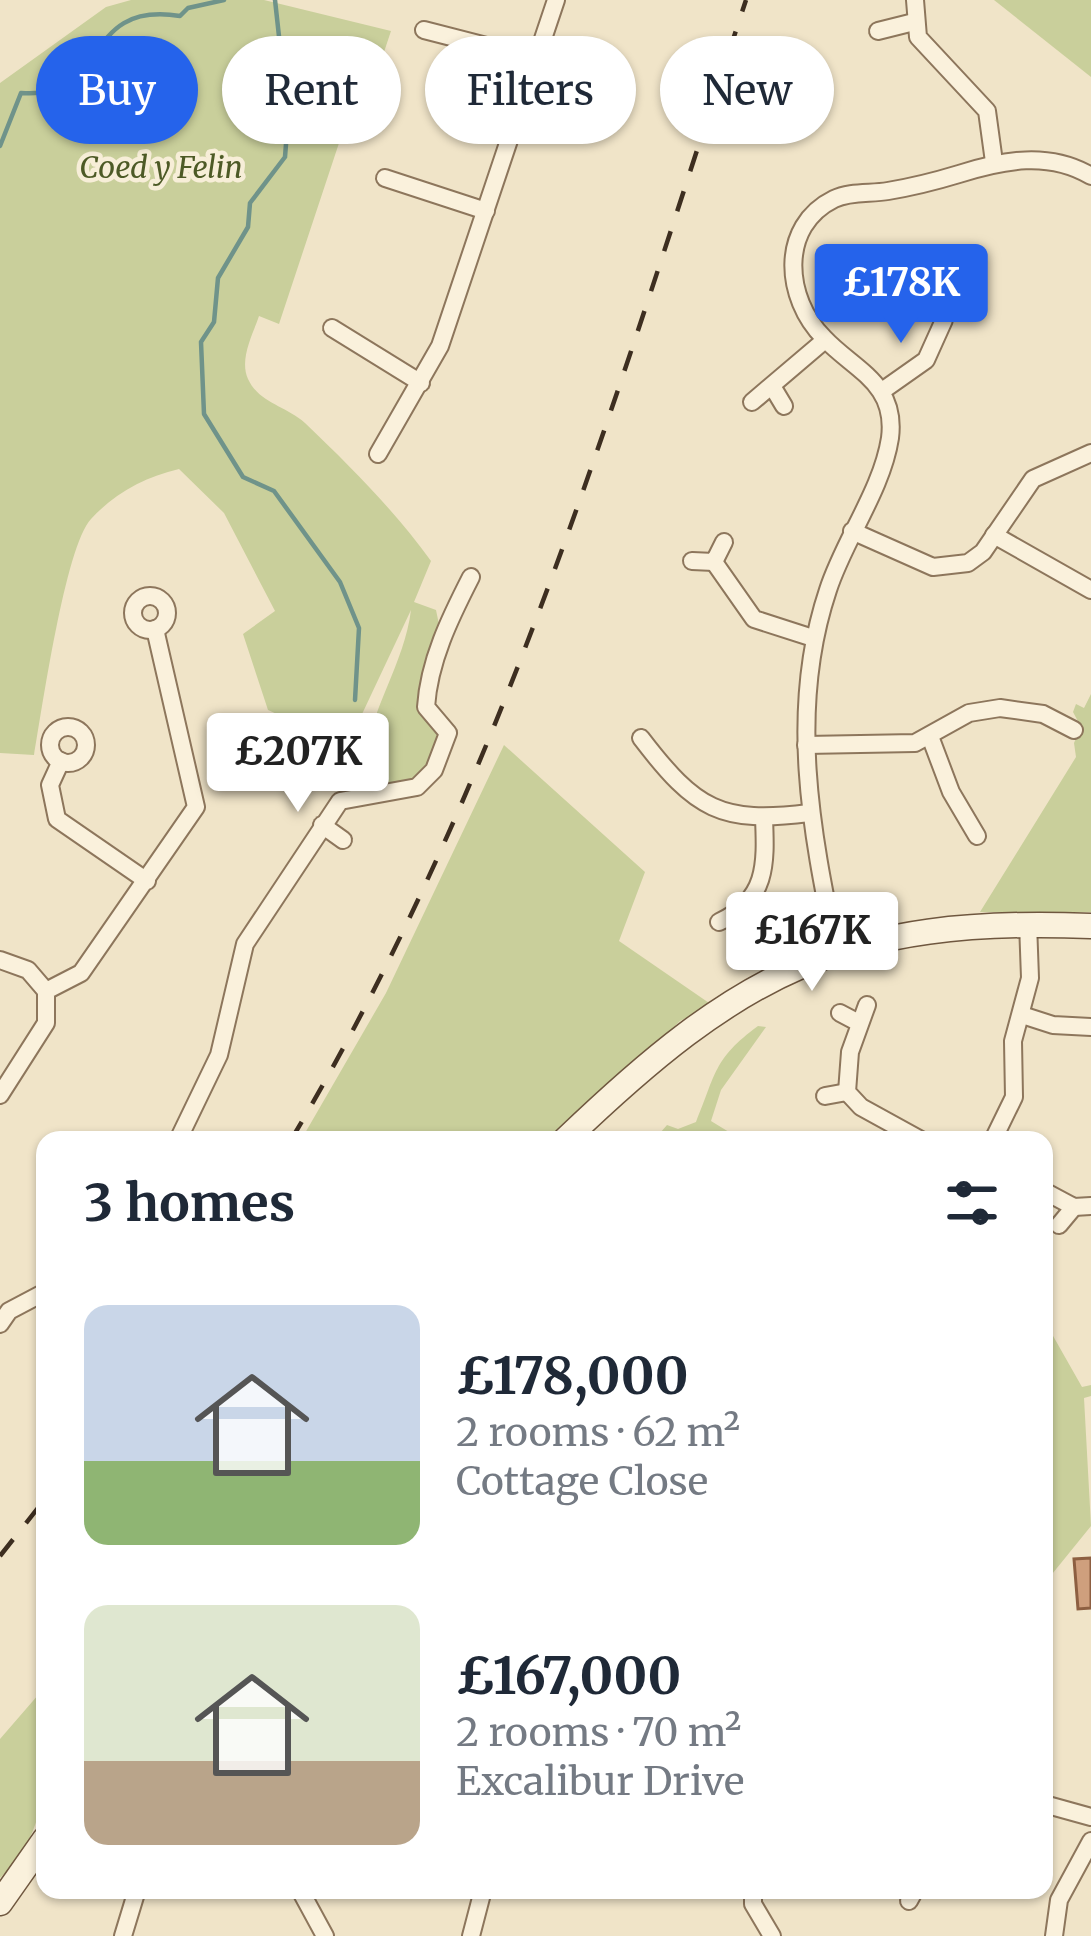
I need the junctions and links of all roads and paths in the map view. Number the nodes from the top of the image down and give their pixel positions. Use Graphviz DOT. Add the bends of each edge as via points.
graph roads {
  1 [pos="556,0"];
  2 [pos="915,0"];
  3 [pos="914,22"];
  4 [pos="424,30"];
  5 [pos="878,31"];
  6 [pos="447,36"];
  7 [pos="544,36"];
  8 [pos="508,144"];
  9 [pos="994,162"];
  10 [pos="1091,176"];
  11 [pos="386,178"];
  12 [pos="486,211"];
  13 [pos="944,320"];
  14 [pos="332,328"];
  15 [pos="825,340"];
  16 [pos="934,342"];
  17 [pos="955,351"];
  18 [pos="421,383"];
  19 [pos="772,386"];
  20 [pos="882,392"];
  21 [pos="752,402"];
  22 [pos="784,406"];
  23 [pos="378,454"];
  24 [pos="1091,454"];
  25 [pos="852,531"];
  26 [pos="994,535"];
  27 [pos="724,542"];
  28 [pos="692,561"];
  29 [pos="714,562"];
  30 [pos="471,577"];
  31 [pos="1091,590"];
  32 [pos="155,629"];
  33 [pos="813,638"];
  34 [pos="1073,730"];
  35 [pos="640,738"];
  36 [pos="931,739"];
  37 [pos="806,746"];
  38 [pos="61,761"];
  39 [pos="809,813"];
  40 [pos="764,818"];
  41 [pos="967,818"];
  42 [pos="322,825"];
  43 [pos="950,829"];
  44 [pos="977,836"];
  45 [pos="343,840"];
  46 [pos="147,881"];
  47 [pos="1028,923"];
  48 [pos="1091,926"];
  49 [pos="751,933"];
  50 [pos="836,950"];
  51 [pos="0,960"];
  52 [pos="46,991"];
  53 [pos="867,1005"];
  54 [pos="840,1013"];
  55 [pos="1022,1016"];
  56 [pos="859,1023"];
  57 [pos="1091,1027"];
  58 [pos="847,1092"];
  59 [pos="0,1095"];
  60 [pos="824,1096"];
  61 [pos="182,1131"];
  62 [pos="575,1131"];
  63 [pos="905,1131"];
  64 [pos="996,1131"];
  65 [pos="1053,1194"];
  66 [pos="1082,1207"];
  67 [pos="1059,1225"];
  68 [pos="36,1297"];
  69 [pos="0,1324"];
  70 [pos="1053,1806"];
  71 [pos="1091,1817"];
  72 [pos="1091,1840"];
  73 [pos="36,1851"];
  74 [pos="9,1886"];
  75 [pos="134,1899"];
  76 [pos="305,1899"];
  77 [pos="481,1899"];
  78 [pos="753,1899"];
  79 [pos="0,1903"];
  80 [pos="123,1936"];
  81 [pos="325,1936"];
  82 [pos="471,1936"];
  83 [pos="772,1936"];
  84 [pos="1054,1936"];
  1 -- 7 [label="street"];
  2 -- 3 [label="street"];
  3 -- 5 [label="street"];
  3 -- 9 [label="street" via="937,62 987,111"];
  4 -- 6 [label="street"];
  8 -- 12 [label="street"];
  9 -- 10 [label="street" via="1054,161"];
  9 -- 15 [label="street" via="890,191 839,196 804,223 795,239 794,279"];
  11 -- 12 [label="street"];
  12 -- 18 [label="street"];
  13 -- 16 [label="street"];
  14 -- 18 [label="street"];
  15 -- 19 [label="street"];
  15 -- 20 [label="street" via="855,359"];
  16 -- 17 [label="street"];
  16 -- 20 [label="street" via="926,360"];
  18 -- 23 [label="street"];
  19 -- 21 [label="street"];
  19 -- 22 [label="street"];
  20 -- 25 [label="street" via="890,435"];
  24 -- 26 [label="street" via="1033,479"];
  25 -- 26 [label="street" via="933,567 968,563"];
  25 -- 33 [label="street"];
  26 -- 31 [label="street"];
  27 -- 29 [label="street"];
  28 -- 29 [label="street"];
  29 -- 33 [label="street" via="754,619"];
  30 -- 42 [label="street" via="428,682 426,707 448,733 434,770 395,795 340,801"];
  32 -- 46 [label="street" via="196,807"];
  33 -- 37 [label="street"];
  34 -- 36 [label="street" via="1059,712 984,710"];
  35 -- 40 [label="street" via="712,808"];
  36 -- 37 [label="street"];
  36 -- 41 [label="street"];
  37 -- 39 [label="street"];
  38 -- 46 [label="street" via="50,785 57,819"];
  39 -- 40 [label="street"];
  39 -- 50 [label="street"];
  40 -- 49 [label="street" via="760,889 727,919"];
  41 -- 43 [label="street"];
  41 -- 44 [label="street"];
  42 -- 45 [label="street"];
  42 -- 61 [label="street" via="245,944 219,1055"];
  46 -- 52 [label="street" via="81,973"];
  47 -- 48 [label="street"];
  47 -- 50 [label="street"];
  47 -- 55 [label="street"];
  50 -- 62 [label="street" via="731,998"];
  51 -- 52 [label="street" via="28,970"];
  52 -- 59 [label="street" via="46,1023"];
  53 -- 56 [label="street"];
  54 -- 56 [label="street"];
  55 -- 57 [label="street"];
  55 -- 64 [label="street" via="1012,1041 1014,1097"];
  56 -- 58 [label="street"];
  58 -- 60 [label="street"];
  58 -- 63 [label="street"];
  65 -- 66 [label="street"];
  66 -- 67 [label="street"];
  68 -- 69 [label="street"];
  70 -- 71 [label="street"];
  72 -- 84 [label="street" via="1069,1873"];
  73 -- 74 [label="street"];
  74 -- 79 [label="street"];
  75 -- 80 [label="street"];
  76 -- 81 [label="street"];
  77 -- 82 [label="street"];
  78 -- 83 [label="street"];
}
